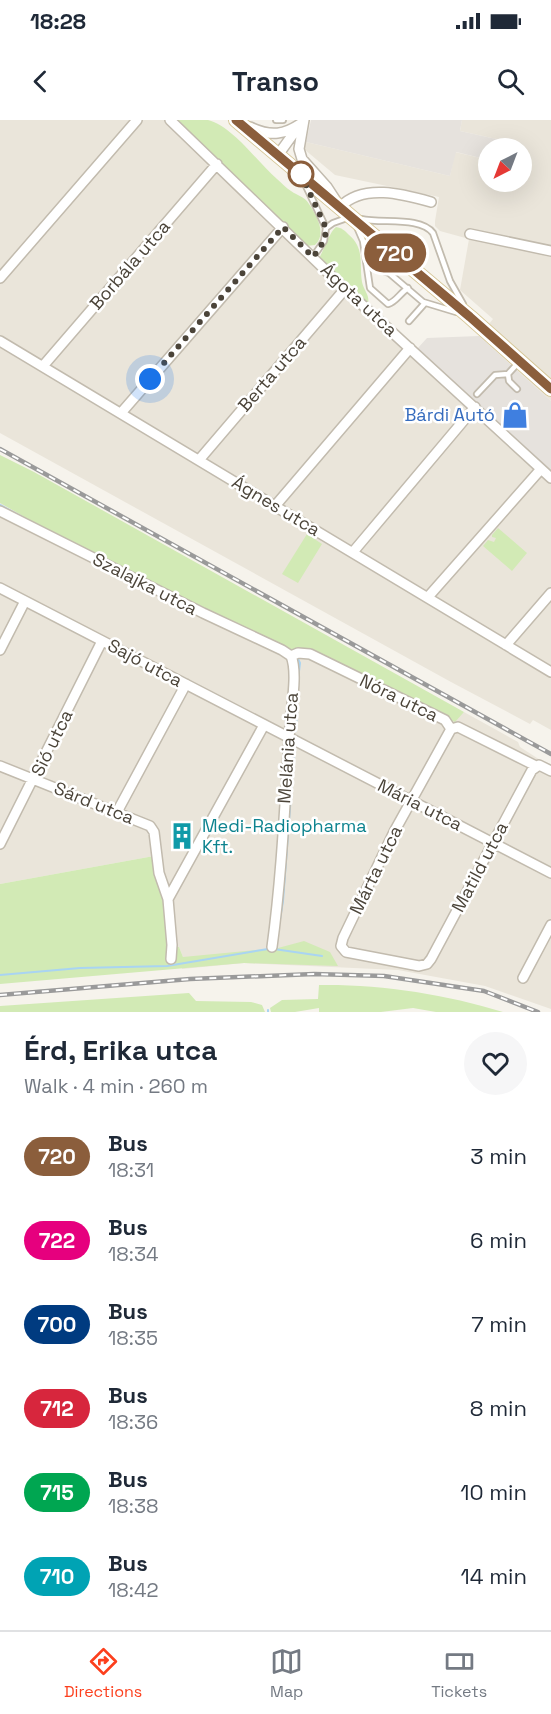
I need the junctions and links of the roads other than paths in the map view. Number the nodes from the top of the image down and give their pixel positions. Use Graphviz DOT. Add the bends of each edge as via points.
graph roads {
  1 [pos="137,120"];
  2 [pos="170,120"];
  3 [pos="236,120"];
  4 [pos="276,120"];
  5 [pos="283,120"];
  6 [pos="304,121"];
  7 [pos="300,142"];
  8 [pos="278,155"];
  9 [pos="217,164"];
  10 [pos="300,173"];
  11 [pos="431,202"];
  12 [pos="340,207"];
  13 [pos="352,216"];
  14 [pos="283,227"];
  15 [pos="326,228"];
  16 [pos="470,234"];
  17 [pos="551,251"];
  18 [pos="313,257"];
  19 [pos="367,261"];
  20 [pos="0,278"];
  21 [pos="408,288"];
  22 [pos="345,289"];
  23 [pos="425,303"];
  24 [pos="470,317"];
  25 [pos="408,321"];
  26 [pos="0,341"];
  27 [pos="410,348"];
  28 [pos="520,361"];
  29 [pos="43,366"];
  30 [pos="508,374"];
  31 [pos="517,389"];
  32 [pos="551,389"];
  33 [pos="477,394"];
  34 [pos="475,408"];
  35 [pos="121,413"];
  36 [pos="198,460"];
  37 [pos="541,469"];
  38 [pos="551,478"];
  39 [pos="275,506"];
  40 [pos="0,511"];
  41 [pos="353,552"];
  42 [pos="0,588"];
  43 [pos="551,593"];
  44 [pos="428,597"];
  45 [pos="25,601"];
  46 [pos="102,640"];
  47 [pos="506,645"];
  48 [pos="0,650"];
  49 [pos="294,655"];
  50 [pos="551,672"];
  51 [pos="186,684"];
  52 [pos="264,725"];
  53 [pos="451,729"];
  54 [pos="289,738"];
  55 [pos="538,765"];
  56 [pos="0,766"];
  57 [pos="551,771"];
  58 [pos="34,779"];
  59 [pos="411,800"];
  60 [pos="117,812"];
  61 [pos="492,843"];
  62 [pos="0,844"];
  63 [pos="551,873"];
  64 [pos="168,899"];
  65 [pos="551,925"];
  66 [pos="272,947"];
  67 [pos="171,959"];
  68 [pos="419,966"];
  69 [pos="523,978"];
  1 -- 20 [label="street"];
  2 -- 9 [label="street, Ágota utca"];
  3 -- 6 [label="street" via="274,134 285,133"];
  3 -- 8 [label="main road"];
  4 -- 5 [label="lane"];
  6 -- 7 [label="street"];
  6 -- 8 [label="street"];
  7 -- 8 [label="street"];
  7 -- 12 [label="street" via="304,164"];
  8 -- 10 [label="main road"];
  9 -- 14 [label="street, Ágota utca"];
  9 -- 29 [label="street, Borbála utca"];
  10 -- 12 [label="main road"];
  10 -- 15 [label="lane"];
  11 -- 12 [label="street" via="406,195 368,193 350,198"];
  12 -- 13 [label="main road"];
  13 -- 15 [label="lane"];
  13 -- 19 [label="lane"];
  13 -- 24 [label="main road"];
  13 -- 24 [label="lane" via="382,222 413,222 429,228 450,281"];
  14 -- 18 [label="street, Ágota utca"];
  14 -- 35 [label="street"];
  15 -- 18 [label="lane" via="324,241"];
  16 -- 17 [label="street"];
  18 -- 22 [label="street, Ágota utca"];
  19 -- 21 [label="lane"];
  19 -- 21 [label="lane" via="370,288 384,303 391,304"];
  21 -- 23 [label="lane"];
  22 -- 27 [label="street, Ágota utca"];
  22 -- 36 [label="street, Berta utca"];
  23 -- 24 [label="lane"];
  23 -- 25 [label="lane"];
  24 -- 28 [label="main road"];
  26 -- 29 [label="street, Ágnes utca"];
  27 -- 34 [label="street, Ágota utca"];
  27 -- 39 [label="street"];
  28 -- 30 [label="lane"];
  28 -- 32 [label="main road"];
  29 -- 35 [label="street, Ágnes utca"];
  30 -- 31 [label="lane"];
  30 -- 33 [label="lane" via="495,375"];
  34 -- 37 [label="street, Ágota utca"];
  34 -- 41 [label="street"];
  35 -- 36 [label="street, Ágnes utca"];
  36 -- 39 [label="street, Ágnes utca"];
  37 -- 38 [label="street, Ágota utca"];
  37 -- 44 [label="street"];
  39 -- 41 [label="street, Ágnes utca"];
  40 -- 49 [label="street, Szalajka utca"];
  41 -- 44 [label="street, Ágnes utca"];
  42 -- 45 [label="street, Sajó utca"];
  43 -- 47 [label="street"];
  44 -- 47 [label="street, Ágnes utca"];
  45 -- 46 [label="street, Sajó utca"];
  45 -- 48 [label="street"];
  46 -- 51 [label="street, Sajó utca"];
  46 -- 58 [label="street, Sió utca"];
  47 -- 50 [label="street, Ágnes utca"];
  49 -- 53 [label="street, Nóra utca" via="310,654 445,720"];
  49 -- 54 [label="street, Melánia utca"];
  51 -- 52 [label="street, Sajó utca"];
  51 -- 60 [label="street"];
  52 -- 54 [label="street, Sajó utca"];
  52 -- 64 [label="street"];
  53 -- 55 [label="street, Nóra utca" via="458,727"];
  53 -- 59 [label="street, Márta utca"];
  54 -- 59 [label="street, Mária utca"];
  54 -- 66 [label="street, Melánia utca"];
  55 -- 57 [label="street, Nóra utca"];
  55 -- 61 [label="street, Matild utca"];
  56 -- 58 [label="street, Sárd utca"];
  58 -- 60 [label="street, Sárd utca"];
  58 -- 62 [label="street, Sió utca"];
  59 -- 61 [label="street, Mária utca"];
  59 -- 68 [label="street, Márta utca" via="341,946 351,955"];
  60 -- 64 [label="street, Sárd utca" via="153,828 159,873"];
  61 -- 63 [label="street, Mária utca"];
  61 -- 68 [label="street, Matild utca" via="431,958"];
  64 -- 67 [label="street"];
  65 -- 69 [label="street"];
}
